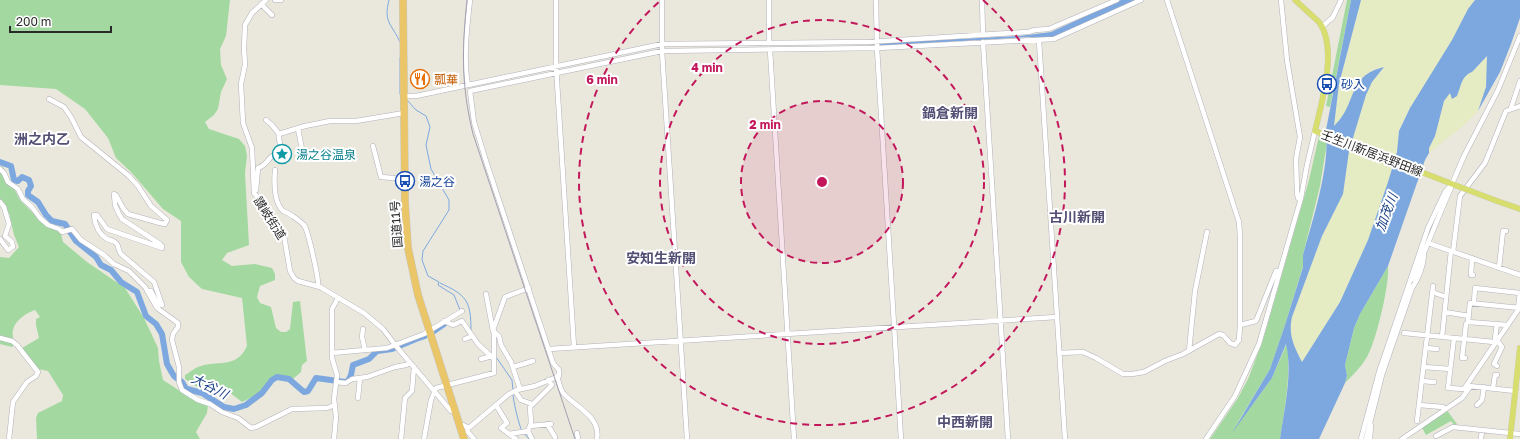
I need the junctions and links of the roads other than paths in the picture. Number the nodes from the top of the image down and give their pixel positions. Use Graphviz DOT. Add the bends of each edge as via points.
graph roads {
  1 [pos="275,0"];
  2 [pos="281,0"];
  3 [pos="403,0"];
  4 [pos="470,0"];
  5 [pos="556,0"];
  6 [pos="662,0"];
  7 [pos="768,0"];
  8 [pos="876,0"];
  9 [pos="982,0"];
  10 [pos="1117,0"];
  11 [pos="1140,0"];
  12 [pos="1167,0"];
  13 [pos="1281,0"];
  14 [pos="1294,0"];
  15 [pos="1341,0"];
  16 [pos="262,2"];
  17 [pos="272,15"];
  18 [pos="1322,26"];
  19 [pos="982,35"];
  20 [pos="1520,36"];
  21 [pos="1039,41"];
  22 [pos="983,42"];
  23 [pos="769,43"];
  24 [pos="877,44"];
  25 [pos="662,48"];
  26 [pos="770,50"];
  27 [pos="557,70"];
  28 [pos="1520,81"];
  29 [pos="468,85"];
  30 [pos="404,96"];
  31 [pos="49,99"];
  32 [pos="1520,106"];
  33 [pos="1511,108"];
  34 [pos="404,113"];
  35 [pos="266,120"];
  36 [pos="298,128"];
  37 [pos="1317,131"];
  38 [pos="279,134"];
  39 [pos="373,146"];
  40 [pos="302,154"];
  41 [pos="0,169"];
  42 [pos="275,170"];
  43 [pos="405,179"];
  44 [pos="1450,184"];
  45 [pos="255,195"];
  46 [pos="1300,199"];
  47 [pos="0,202"];
  48 [pos="1520,209"];
  49 [pos="1506,231"];
  50 [pos="1207,232"];
  51 [pos="0,239"];
  52 [pos="1428,243"];
  53 [pos="1452,251"];
  54 [pos="1424,255"];
  55 [pos="1472,258"];
  56 [pos="1499,268"];
  57 [pos="1280,271"];
  58 [pos="1473,275"];
  59 [pos="1520,275"];
  60 [pos="1409,282"];
  61 [pos="318,286"];
  62 [pos="1434,286"];
  63 [pos="529,288"];
  64 [pos="147,291"];
  65 [pos="1432,292"];
  66 [pos="486,294"];
  67 [pos="1446,297"];
  68 [pos="338,298"];
  69 [pos="1474,303"];
  70 [pos="1519,308"];
  71 [pos="462,311"];
  72 [pos="1445,312"];
  73 [pos="1469,316"];
  74 [pos="1057,317"];
  75 [pos="1001,320"];
  76 [pos="444,321"];
  77 [pos="1468,322"];
  78 [pos="1496,324"];
  79 [pos="1240,325"];
  80 [pos="1508,325"];
  81 [pos="894,327"];
  82 [pos="363,329"];
  83 [pos="494,330"];
  84 [pos="429,332"];
  85 [pos="1404,333"];
  86 [pos="787,334"];
  87 [pos="1427,335"];
  88 [pos="472,336"];
  89 [pos="1442,337"];
  90 [pos="0,338"];
  91 [pos="1454,338"];
  92 [pos="465,339"];
  93 [pos="1464,339"];
  94 [pos="681,340"];
  95 [pos="1497,341"];
  96 [pos="396,347"];
  97 [pos="574,347"];
  98 [pos="1426,348"];
  99 [pos="1520,348"];
  100 [pos="549,349"];
  101 [pos="1437,349"];
  102 [pos="366,350"];
  103 [pos="1189,351"];
  104 [pos="332,353"];
  105 [pos="1059,354"];
  106 [pos="493,357"];
  107 [pos="1464,358"];
  108 [pos="481,359"];
  109 [pos="533,361"];
  110 [pos="410,363"];
  111 [pos="1497,366"];
  112 [pos="414,367"];
  113 [pos="513,367"];
  114 [pos="1424,367"];
  115 [pos="1450,369"];
  116 [pos="1497,375"];
  117 [pos="557,376"];
  118 [pos="1518,376"];
  119 [pos="360,378"];
  120 [pos="548,380"];
  121 [pos="1422,381"];
  122 [pos="336,382"];
  123 [pos="1434,382"];
  124 [pos="446,385"];
  125 [pos="1469,386"];
  126 [pos="1484,387"];
  127 [pos="1493,388"];
  128 [pos="518,390"];
  129 [pos="1515,391"];
  130 [pos="435,393"];
  131 [pos="358,398"];
  132 [pos="532,404"];
  133 [pos="335,405"];
  134 [pos="496,405"];
  135 [pos="1477,405"];
  136 [pos="1419,406"];
  137 [pos="1444,409"];
  138 [pos="455,411"];
  139 [pos="1370,421"];
  140 [pos="1417,421"];
  141 [pos="463,426"];
  142 [pos="529,429"];
  143 [pos="1482,430"];
  144 [pos="577,433"];
  145 [pos="509,434"];
  146 [pos="1520,434"];
  147 [pos="1436,436"];
  148 [pos="1511,436"];
  149 [pos="555,437"];
  150 [pos="9,439"];
  151 [pos="334,439"];
  152 [pos="401,439"];
  153 [pos="424,439"];
  154 [pos="464,439"];
  155 [pos="474,439"];
  156 [pos="516,439"];
  157 [pos="532,439"];
  158 [pos="578,439"];
  159 [pos="597,439"];
  160 [pos="687,439"];
  161 [pos="794,439"];
  162 [pos="901,439"];
  163 [pos="1008,439"];
  164 [pos="1064,439"];
  165 [pos="1206,439"];
  166 [pos="1362,439"];
  167 [pos="1366,439"];
  168 [pos="1370,439"];
  169 [pos="1402,439"];
  170 [pos="1481,439"];
  1 -- 2 [label="street"];
  3 -- 30 [label="highway, 国道11号"];
  4 -- 29 [label="street" via="466,62"];
  5 -- 27 [label="street"];
  6 -- 25 [label="street"];
  7 -- 23 [label="street"];
  8 -- 24 [label="street"];
  9 -- 19 [label="street"];
  10 -- 19 [label="street" via="1049,30"];
  11 -- 21 [label="street" via="1054,39"];
  12 -- 79 [label="street" via="1238,222"];
  13 -- 46 [label="street" via="1300,137 1296,172 1297,193"];
  14 -- 18 [label="main road, 壬生川新居浜野田線"];
  15 -- 18 [label="street" via="1333,17"];
  16 -- 17 [label="street"];
  16 -- 45 [label="street, 讃岐街道" via="249,16 245,25 245,65 241,84 243,123 252,148"];
  18 -- 37 [label="main road, 壬生川新居浜野田線" via="1328,40 1328,54"];
  19 -- 24 [label="street"];
  20 -- 44 [label="street" via="1504,76"];
  21 -- 22 [label="street" via="1028,39"];
  21 -- 74 [label="street"];
  22 -- 24 [label="street"];
  22 -- 75 [label="street"];
  23 -- 24 [label="street"];
  23 -- 25 [label="street"];
  24 -- 26 [label="street"];
  24 -- 81 [label="street"];
  25 -- 26 [label="street"];
  25 -- 27 [label="street"];
  25 -- 94 [label="street"];
  26 -- 86 [label="street"];
  27 -- 29 [label="street"];
  27 -- 63 [label="street" via="470,91 474,122"];
  27 -- 97 [label="street"];
  28 -- 33 [label="street"];
  29 -- 30 [label="street" via="416,96"];
  30 -- 34 [label="highway, 国道11号"];
  31 -- 64 [label="street" via="64,107 81,137 129,176 152,206 167,220 165,224 160,224 128,214 114,194 115,205 121,218 160,244 162,248 107,228 97,215 94,215 103,236 116,242 118,251 154,282 162,304 158,305 151,291"];
  32 -- 33 [label="street"];
  33 -- 53 [label="street" via="1506,111 1485,163 1460,196"];
  34 -- 36 [label="street" via="356,121 330,121"];
  34 -- 43 [label="highway, 国道11号"];
  35 -- 38 [label="street"];
  36 -- 38 [label="street"];
  36 -- 40 [label="street"];
  37 -- 44 [label="main road, 壬生川新居浜野田線"];
  37 -- 46 [label="street"];
  38 -- 45 [label="street" via="277,154 266,165 258,168"];
  39 -- 43 [label="street" via="381,177"];
  41 -- 64 [label="street" via="8,182 18,188 23,199 44,222 62,232 72,230 81,240 114,264 129,271"];
  42 -- 61 [label="street" via="277,204 282,211 304,225"];
  43 -- 84 [label="highway, 国道11号" via="410,262"];
  44 -- 48 [label="main road, 壬生川新居浜野田線, bridge"];
  44 -- 52 [label="street"];
  44 -- 60 [label="street" via="1436,208"];
  45 -- 61 [label="street, 讃岐街道" via="284,236 293,276 297,280"];
  46 -- 57 [label="street"];
  47 -- 51 [label="street" via="9,224 5,236 12,242 13,247 8,250"];
  49 -- 56 [label="street" via="1503,231"];
  50 -- 103 [label="street" via="1195,291"];
  52 -- 53 [label="street"];
  52 -- 54 [label="street"];
  53 -- 55 [label="street"];
  53 -- 67 [label="street"];
  54 -- 60 [label="street" via="1414,278"];
  54 -- 139 [label="street" via="1385,368"];
  55 -- 56 [label="street"];
  55 -- 58 [label="street"];
  56 -- 59 [label="street"];
  57 -- 79 [label="street" via="1276,271 1256,321"];
  57 -- 165 [label="street" via="1264,330 1252,362 1235,396"];
  60 -- 166 [label="street" via="1379,372"];
  61 -- 68 [label="street, 讃岐街道"];
  62 -- 65 [label="street"];
  63 -- 83 [label="street" via="506,297"];
  63 -- 100 [label="street"];
  64 -- 133 [label="street" via="157,308 179,325 172,336 172,344 179,382 185,393 238,418 251,428 292,408 327,408"];
  65 -- 67 [label="street"];
  65 -- 87 [label="street"];
  66 -- 83 [label="street"];
  67 -- 72 [label="street"];
  68 -- 96 [label="street, 讃岐街道" via="371,319 388,334"];
  68 -- 104 [label="street" via="332,314"];
  69 -- 70 [label="street"];
  69 -- 70 [label="street" via="1475,288 1505,291 1520,293"];
  69 -- 73 [label="street" via="1470,303"];
  70 -- 80 [label="street"];
  71 -- 76 [label="street"];
  72 -- 73 [label="street"];
  72 -- 89 [label="street"];
  73 -- 77 [label="street"];
  74 -- 75 [label="street"];
  74 -- 105 [label="street"];
  75 -- 81 [label="street"];
  75 -- 163 [label="street"];
  76 -- 84 [label="street"];
  76 -- 88 [label="street" via="453,325 462,321"];
  77 -- 78 [label="street"];
  77 -- 93 [label="street"];
  78 -- 80 [label="street"];
  78 -- 95 [label="street"];
  79 -- 103 [label="street" via="1239,340 1235,345 1223,334 1219,334"];
  80 -- 95 [label="street"];
  81 -- 86 [label="street"];
  81 -- 162 [label="street"];
  82 -- 102 [label="street" via="362,337"];
  83 -- 106 [label="street"];
  83 -- 113 [label="street"];
  84 -- 96 [label="street"];
  84 -- 124 [label="highway, 国道11号"];
  85 -- 87 [label="street"];
  86 -- 94 [label="street"];
  86 -- 161 [label="street"];
  87 -- 89 [label="street"];
  87 -- 98 [label="street"];
  88 -- 92 [label="street"];
  88 -- 106 [label="street"];
  89 -- 91 [label="street"];
  90 -- 150 [label="street" via="17,345 38,372 13,402"];
  91 -- 93 [label="street"];
  91 -- 115 [label="street"];
  93 -- 95 [label="street"];
  93 -- 107 [label="street"];
  94 -- 97 [label="street"];
  94 -- 160 [label="street"];
  95 -- 111 [label="street" via="1502,348 1494,364"];
  95 -- 125 [label="street"];
  96 -- 102 [label="street"];
  96 -- 110 [label="street, 讃岐街道"];
  97 -- 100 [label="street"];
  98 -- 101 [label="street"];
  98 -- 114 [label="street"];
  99 -- 118 [label="main road"];
  100 -- 117 [label="street" via="559,370"];
  102 -- 104 [label="street"];
  103 -- 105 [label="street" via="1144,372 1132,374 1123,374 1083,352"];
  104 -- 122 [label="street"];
  105 -- 164 [label="street"];
  106 -- 108 [label="street"];
  106 -- 124 [label="street" via="493,374"];
  109 -- 113 [label="street"];
  110 -- 112 [label="street, 讃岐街道"];
  110 -- 119 [label="street"];
  112 -- 130 [label="street, 讃岐街道"];
  112 -- 152 [label="street" via="412,391 405,398"];
  113 -- 128 [label="street"];
  114 -- 115 [label="street"];
  114 -- 121 [label="street"];
  115 -- 125 [label="street" via="1448,388 1464,389"];
  116 -- 127 [label="street"];
  117 -- 120 [label="street"];
  117 -- 159 [label="street" via="564,394 590,416 596,428"];
  118 -- 129 [label="main road"];
  119 -- 122 [label="street" via="346,383"];
  119 -- 131 [label="street"];
  120 -- 128 [label="street"];
  120 -- 132 [label="street" via="552,385"];
  121 -- 123 [label="street"];
  121 -- 136 [label="street"];
  122 -- 133 [label="street"];
  124 -- 130 [label="street" via="436,388"];
  124 -- 138 [label="highway, 国道11号"];
  125 -- 126 [label="street"];
  125 -- 137 [label="street" via="1462,398"];
  126 -- 127 [label="street"];
  126 -- 135 [label="street" via="1482,400"];
  127 -- 129 [label="street"];
  128 -- 132 [label="street" via="521,400"];
  128 -- 134 [label="street"];
  129 -- 148 [label="main road"];
  130 -- 138 [label="street, 讃岐街道" via="451,411"];
  130 -- 153 [label="street" via="431,400"];
  132 -- 142 [label="street"];
  133 -- 151 [label="street"];
  134 -- 141 [label="street" via="475,424 470,427"];
  134 -- 145 [label="street" via="507,423 501,428"];
  136 -- 137 [label="street"];
  136 -- 140 [label="street"];
  137 -- 169 [label="street"];
  138 -- 141 [label="highway, 国道11号"];
  139 -- 167 [label="street"];
  139 -- 168 [label="street"];
  141 -- 154 [label="highway, 国道11号"];
  141 -- 155 [label="street"];
  142 -- 145 [label="street"];
  142 -- 149 [label="street" via="549,424"];
  142 -- 157 [label="street"];
  143 -- 147 [label="street" via="1453,427"];
  143 -- 148 [label="street"];
  143 -- 170 [label="street"];
  144 -- 158 [label="street"];
  145 -- 156 [label="street"];
  146 -- 148 [label="street"];
}
